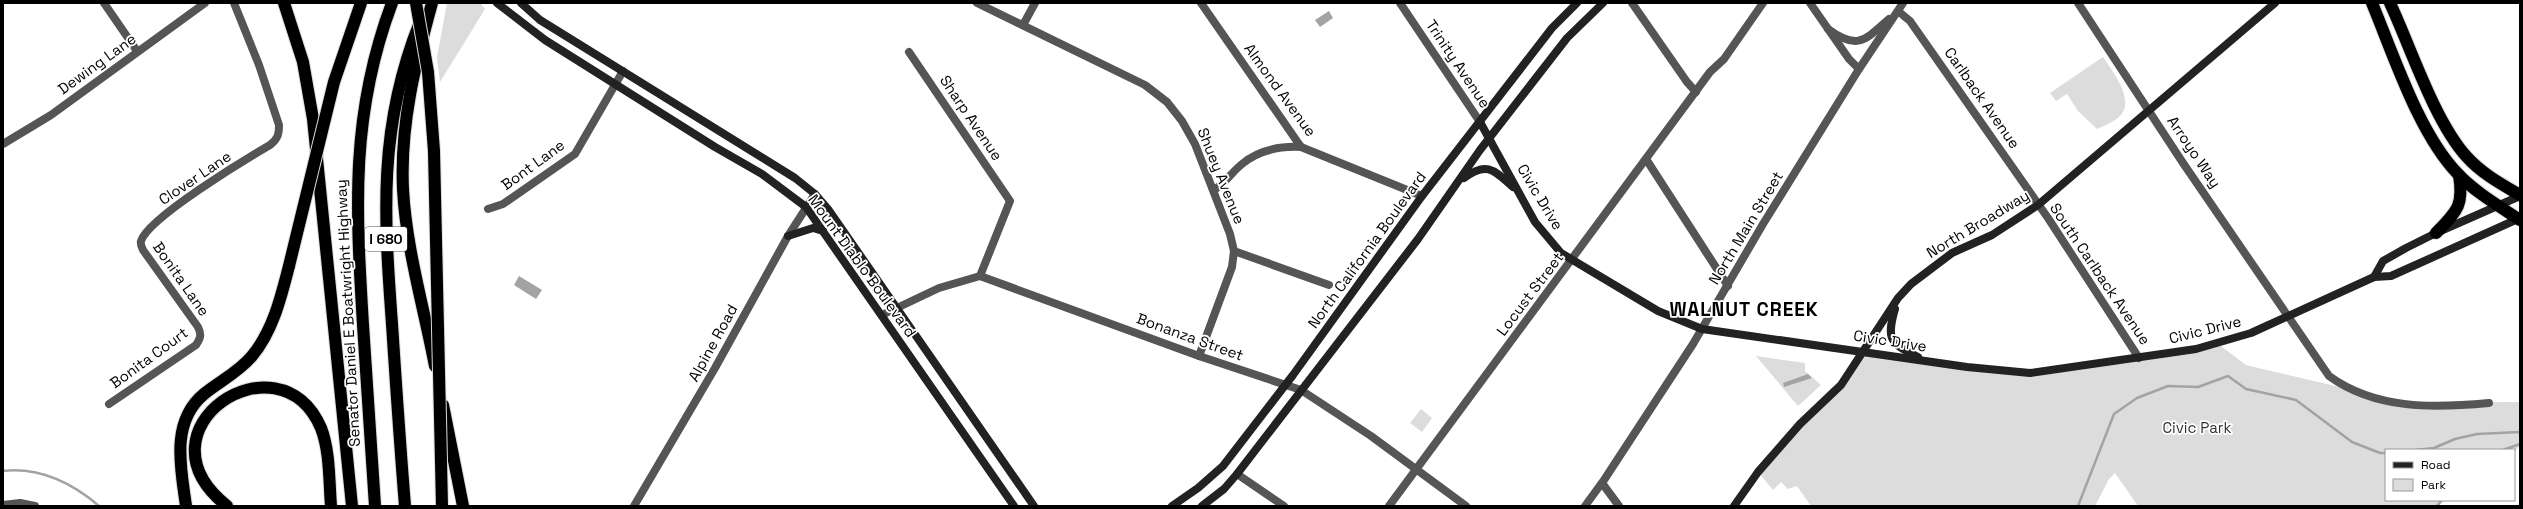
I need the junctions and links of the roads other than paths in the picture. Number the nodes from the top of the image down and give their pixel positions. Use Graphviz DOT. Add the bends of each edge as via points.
graph roads {
  1 [pos="104,3"];
  2 [pos="205,3"];
  3 [pos="234,3"];
  4 [pos="284,3"];
  5 [pos="361,3"];
  6 [pos="392,3"];
  7 [pos="416,3"];
  8 [pos="428,3"];
  9 [pos="432,3"];
  10 [pos="497,3"];
  11 [pos="521,3"];
  12 [pos="977,3"];
  13 [pos="1034,3"];
  14 [pos="1201,3"];
  15 [pos="1400,3"];
  16 [pos="1577,3"];
  17 [pos="1603,3"];
  18 [pos="1632,3"];
  19 [pos="1763,3"];
  20 [pos="1810,3"];
  21 [pos="1903,3"];
  22 [pos="2078,3"];
  23 [pos="2275,3"];
  24 [pos="2372,3"];
  25 [pos="2390,3"];
  26 [pos="1898,11"];
  27 [pos="1023,25"];
  28 [pos="1828,29"];
  29 [pos="137,51"];
  30 [pos="909,52"];
  31 [pos="1859,69"];
  32 [pos="623,71"];
  33 [pos="615,84"];
  34 [pos="1696,92"];
  35 [pos="2149,111"];
  36 [pos="1480,122"];
  37 [pos="1490,136"];
  38 [pos="3,144"];
  39 [pos="1301,147"];
  40 [pos="1646,159"];
  41 [pos="2459,175"];
  42 [pos="1460,180"];
  43 [pos="1214,190"];
  44 [pos="1519,192"];
  45 [pos="815,194"];
  46 [pos="1422,196"];
  47 [pos="2520,196"];
  48 [pos="2038,205"];
  49 [pos="2499,205"];
  50 [pos="806,207"];
  51 [pos="488,209"];
  52 [pos="2519,219"];
  53 [pos="823,231"];
  54 [pos="2436,233"];
  55 [pos="788,236"];
  56 [pos="141,241"];
  57 [pos="1234,251"];
  58 [pos="1572,261"];
  59 [pos="980,276"];
  60 [pos="2374,276"];
  61 [pos="1330,285"];
  62 [pos="1728,286"];
  63 [pos="1898,298"];
  64 [pos="895,307"];
  65 [pos="882,315"];
  66 [pos="2290,316"];
  67 [pos="1702,329"];
  68 [pos="201,333"];
  69 [pos="1863,352"];
  70 [pos="1199,356"];
  71 [pos="2139,358"];
  72 [pos="1926,361"];
  73 [pos="1286,384"];
  74 [pos="1301,390"];
  75 [pos="2489,403"];
  76 [pos="109,404"];
  77 [pos="1417,469"];
  78 [pos="1237,474"];
  79 [pos="1602,483"];
  80 [pos="3,505"];
  81 [pos="35,506"];
  82 [pos="186,506"];
  83 [pos="228,506"];
  84 [pos="331,506"];
  85 [pos="352,506"];
  86 [pos="375,506"];
  87 [pos="405,506"];
  88 [pos="442,506"];
  89 [pos="463,506"];
  90 [pos="634,506"];
  91 [pos="1014,506"];
  92 [pos="1034,506"];
  93 [pos="1172,506"];
  94 [pos="1202,506"];
  95 [pos="1284,506"];
  96 [pos="1389,506"];
  97 [pos="1466,506"];
  98 [pos="1585,506"];
  99 [pos="1619,506"];
  100 [pos="1734,506"];
  1 -- 29 [label="street"];
  2 -- 29 [label="street, Dewing Lane"];
  3 -- 56 [label="street, Clover Lane" via="259,64 279,125 279,134 270,145 166,214"];
  4 -- 85 [label="highway" via="303,62 313,119"];
  5 -- 82 [label="highway, bridge" via="334,82 289,266 272,321 259,347 239,369 203,395 184,424 180,460"];
  6 -- 86 [label="highway, Senator Daniel E Boatwright Highway / I 680" via="366,98 356,183"];
  7 -- 88 [label="highway, bridge" via="429,79 434,144"];
  8 -- 87 [label="highway, I 680" via="410,46 397,96 388,141 385,181 386,240"];
  9 -- 89 [label="highway" via="409,92 403,190 411,246"];
  10 -- 33 [label="main road, Mount Diablo Boulevard" via="545,40"];
  11 -- 32 [label="main road, Mount Diablo Boulevard" via="540,20"];
  12 -- 27 [label="street, Shuey Avenue"];
  13 -- 27 [label="street"];
  14 -- 39 [label="street, Almond Avenue"];
  15 -- 36 [label="street, Trinity Avenue"];
  16 -- 36 [label="main road, North California Boulevard" via="1552,28"];
  17 -- 37 [label="main road" via="1567,38"];
  18 -- 34 [label="street"];
  19 -- 34 [label="street, Locust Street" via="1724,60"];
  20 -- 28 [label="street"];
  21 -- 26 [label="street, North Main Street"];
  22 -- 35 [label="street, Arroyo Way"];
  23 -- 35 [label="main road, North Broadway"];
  24 -- 41 [label="highway" via="2437,149"];
  25 -- 47 [label="highway" via="2444,124 2466,156"];
  26 -- 28 [label="street" via="1873,33 1857,42 1846,41"];
  26 -- 31 [label="street, North Main Street"];
  26 -- 48 [label="street, Carlback Avenue" via="1908,19 1921,37"];
  27 -- 43 [label="street, Shuey Avenue" via="1126,74 1156,92 1182,121"];
  28 -- 31 [label="street"];
  29 -- 38 [label="street, Dewing Lane" via="51,115"];
  30 -- 59 [label="street, Sharp Avenue" via="1010,200"];
  31 -- 62 [label="street, North Main Street" via="1763,224"];
  32 -- 33 [label="street, Bont Lane"];
  32 -- 45 [label="main road, Mount Diablo Boulevard" via="795,178"];
  33 -- 50 [label="main road, Mount Diablo Boulevard" via="762,174"];
  33 -- 51 [label="street, Bont Lane" via="575,154 503,204"];
  34 -- 40 [label="street, Locust Street"];
  35 -- 48 [label="main road, North Broadway"];
  35 -- 66 [label="street, Arroyo Way"];
  36 -- 37 [label="main road, Civic Drive"];
  36 -- 46 [label="main road, North California Boulevard"];
  37 -- 42 [label="main road"];
  37 -- 44 [label="main road, Civic Drive"];
  39 -- 43 [label="street" via="1286,146 1255,155"];
  39 -- 46 [label="street, Almond Avenue"];
  40 -- 58 [label="street, Locust Street"];
  40 -- 62 [label="street"];
  41 -- 49 [label="highway"];
  41 -- 54 [label="highway" via="2461,201 2453,215"];
  42 -- 44 [label="main road" via="1476,170 1485,168 1496,172"];
  42 -- 74 [label="main road" via="1418,240"];
  43 -- 57 [label="street, Shuey Avenue"];
  44 -- 58 [label="main road, Civic Drive" via="1535,222 1549,241"];
  45 -- 50 [label="street, Alpine Road"];
  45 -- 64 [label="main road, Mount Diablo Boulevard"];
  46 -- 73 [label="main road, North California Boulevard"];
  47 -- 49 [label="main road, Civic Drive"];
  48 -- 63 [label="main road, North Broadway" via="1992,235 1952,253 1931,267"];
  48 -- 71 [label="street, South Carlback Avenue"];
  49 -- 52 [label="highway"];
  49 -- 54 [label="main road, Civic Drive"];
  50 -- 53 [label="main road, Mount Diablo Boulevard"];
  50 -- 55 [label="street, Alpine Road"];
  52 -- 60 [label="main road, Civic Drive" via="2428,257 2391,276"];
  53 -- 55 [label="main road" via="813,228"];
  53 -- 65 [label="main road, Mount Diablo Boulevard"];
  54 -- 60 [label="main road, Civic Drive" via="2383,261"];
  55 -- 90 [label="street, Alpine Road"];
  56 -- 68 [label="street, Bonita Lane" via="143,250"];
  57 -- 61 [label="street"];
  57 -- 70 [label="street, Shuey Avenue" via="1232,267"];
  58 -- 67 [label="main road, Civic Drive" via="1658,312"];
  58 -- 77 [label="street, Locust Street"];
  59 -- 64 [label="street" via="939,288"];
  59 -- 70 [label="street, Bonanza Street"];
  60 -- 66 [label="main road, Civic Drive"];
  62 -- 67 [label="street, North Main Street"];
  63 -- 69 [label="main road, North Broadway"];
  63 -- 72 [label="main road" via="1890,327 1892,340 1898,347"];
  64 -- 65 [label="street"];
  64 -- 92 [label="main road, Mount Diablo Boulevard"];
  65 -- 91 [label="main road, Mount Diablo Boulevard"];
  66 -- 71 [label="main road, Civic Drive" via="2230,340 2196,349"];
  66 -- 75 [label="street, Arroyo Way" via="2329,376 2348,389 2387,403 2449,406"];
  67 -- 69 [label="main road, Civic Drive"];
  67 -- 79 [label="street, North Main Street"];
  68 -- 76 [label="street, Bonita Court" via="196,345"];
  69 -- 72 [label="main road, Civic Drive"];
  69 -- 100 [label="main road, North Broadway" via="1842,385 1800,424 1758,472"];
  70 -- 73 [label="street, Bonanza Street"];
  71 -- 72 [label="main road, Civic Drive" via="2030,373"];
  73 -- 74 [label="street, Bonanza Street"];
  73 -- 93 [label="main road, North California Boulevard" via="1222,466 1198,488"];
  74 -- 77 [label="street, Bonanza Street"];
  74 -- 78 [label="main road"];
  77 -- 96 [label="street, Locust Street"];
  77 -- 97 [label="street, Bonanza Street"];
  78 -- 94 [label="main road" via="1224,489"];
  78 -- 95 [label="street"];
  79 -- 98 [label="street, North Main Street"];
  79 -- 99 [label="street"];
  80 -- 81 [label="street"];
  83 -- 84 [label="highway" via="207,488 195,459 196,445 206,416 215,405 245,389 261,387 281,390 308,407 323,434"];
}
